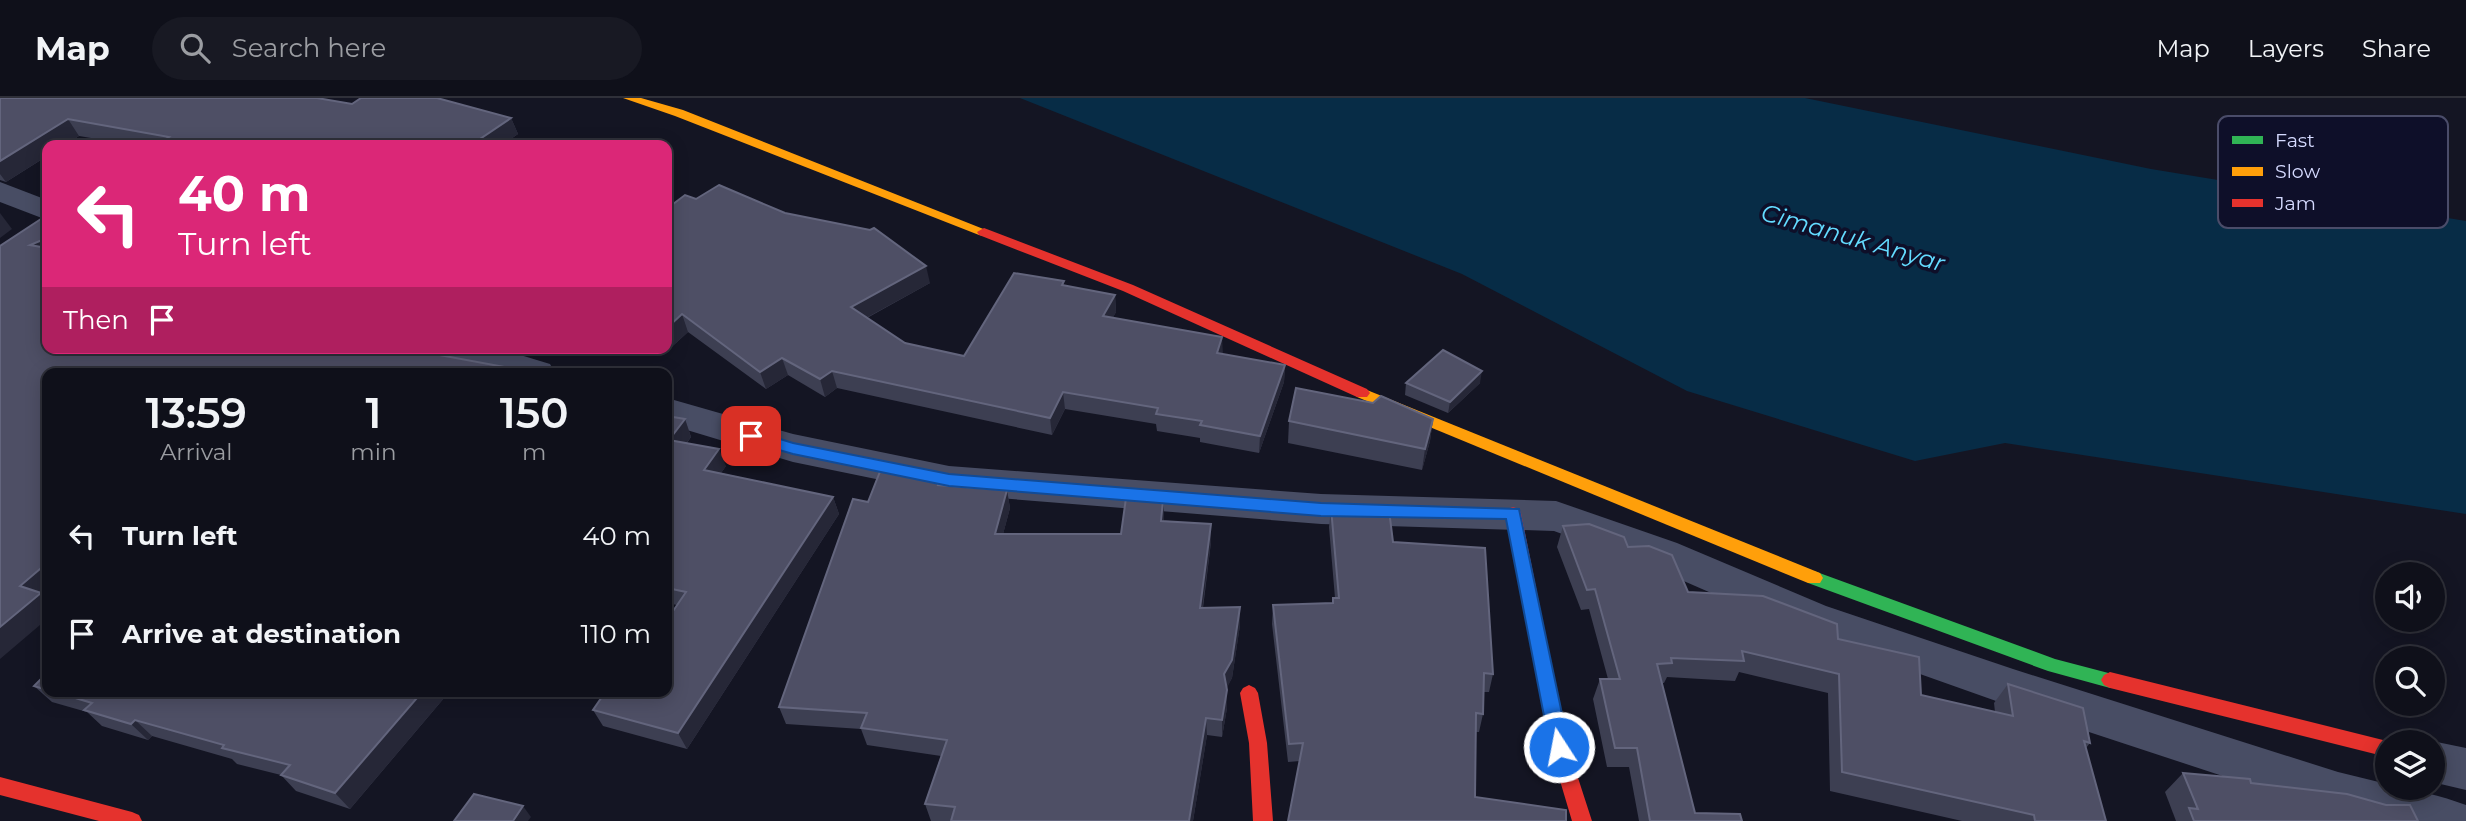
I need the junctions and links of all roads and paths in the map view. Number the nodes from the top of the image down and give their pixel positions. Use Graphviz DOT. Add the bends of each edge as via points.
graph roads {
  1 [pos="629,98"];
  2 [pos="0,191"];
  3 [pos="42,209"];
  4 [pos="475,354"];
  5 [pos="521,368"];
  6 [pos="672,412"];
  7 [pos="1513,513"];
  8 [pos="1249,693"];
  9 [pos="2375,746"];
  10 [pos="2445,764"];
  11 [pos="2466,769"];
  12 [pos="0,786"];
  13 [pos="132,821"];
  14 [pos="1264,821"];
  15 [pos="1582,821"];
  16 [pos="2449,821"];
  1 -- 9 [label="street" via="679,113 1128,288 1424,421 1857,594 2054,666"];
  2 -- 3 [label="street"];
  4 -- 5 [label="street"];
  6 -- 7 [label="street" via="793,448 949,480 1321,509"];
  7 -- 15 [label="street" via="1559,747"];
  7 -- 16 [label="street" via="1556,516 1662,554 1811,618 2002,684 2338,793"];
  8 -- 14 [label="street"];
  10 -- 11 [label="street"];
  12 -- 13 [label="street"];
}
